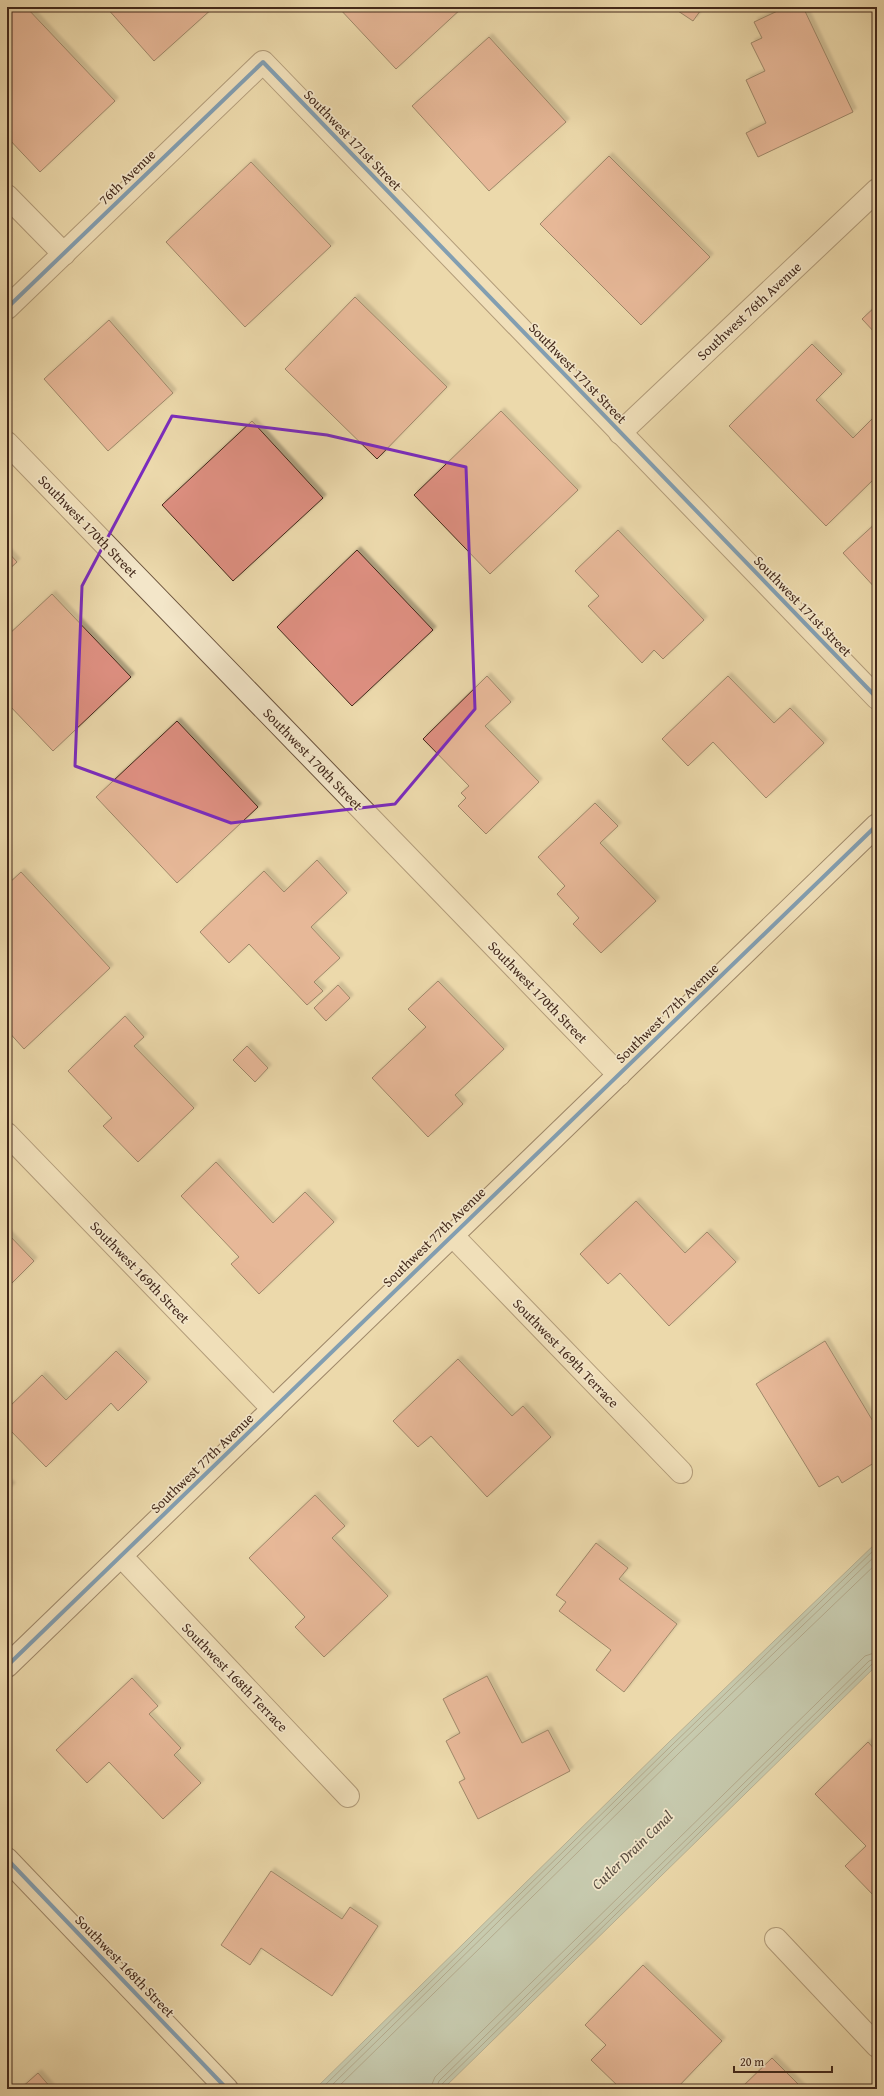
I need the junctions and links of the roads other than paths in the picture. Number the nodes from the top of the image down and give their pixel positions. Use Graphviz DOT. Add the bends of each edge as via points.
graph roads {
  1 [pos="263,62"];
  2 [pos="877,190"];
  3 [pos="7,196"];
  4 [pos="64,254"];
  5 [pos="7,308"];
  6 [pos="620,433"];
  7 [pos="7,443"];
  8 [pos="877,698"];
  9 [pos="877,825"];
  10 [pos="619,1075"];
  11 [pos="7,1134"];
  12 [pos="452,1235"];
  13 [pos="273,1409"];
  14 [pos="681,1472"];
  15 [pos="122,1557"];
  16 [pos="7,1666"];
  17 [pos="348,1796"];
  18 [pos="7,1859"];
  19 [pos="776,1939"];
  20 [pos="877,2046"];
  21 [pos="227,2089"];
  1 -- 4 [label="street, 76th Avenue"];
  1 -- 6 [label="street, Southwest 171st Street"];
  2 -- 6 [label="street, Southwest 76th Avenue"];
  3 -- 4 [label="street"];
  4 -- 5 [label="street, 76th Avenue"];
  6 -- 8 [label="street, Southwest 171st Street"];
  7 -- 10 [label="street, Southwest 170th Street"];
  9 -- 10 [label="street, Southwest 77th Avenue"];
  10 -- 12 [label="street, Southwest 77th Avenue"];
  11 -- 13 [label="street, Southwest 169th Street"];
  12 -- 13 [label="street, Southwest 77th Avenue"];
  12 -- 14 [label="street, Southwest 169th Terrace"];
  13 -- 15 [label="street, Southwest 77th Avenue"];
  15 -- 16 [label="street, Southwest 77th Avenue"];
  15 -- 17 [label="street, Southwest 168th Terrace"];
  18 -- 21 [label="street, Southwest 168th Street"];
  19 -- 20 [label="street"];
}
